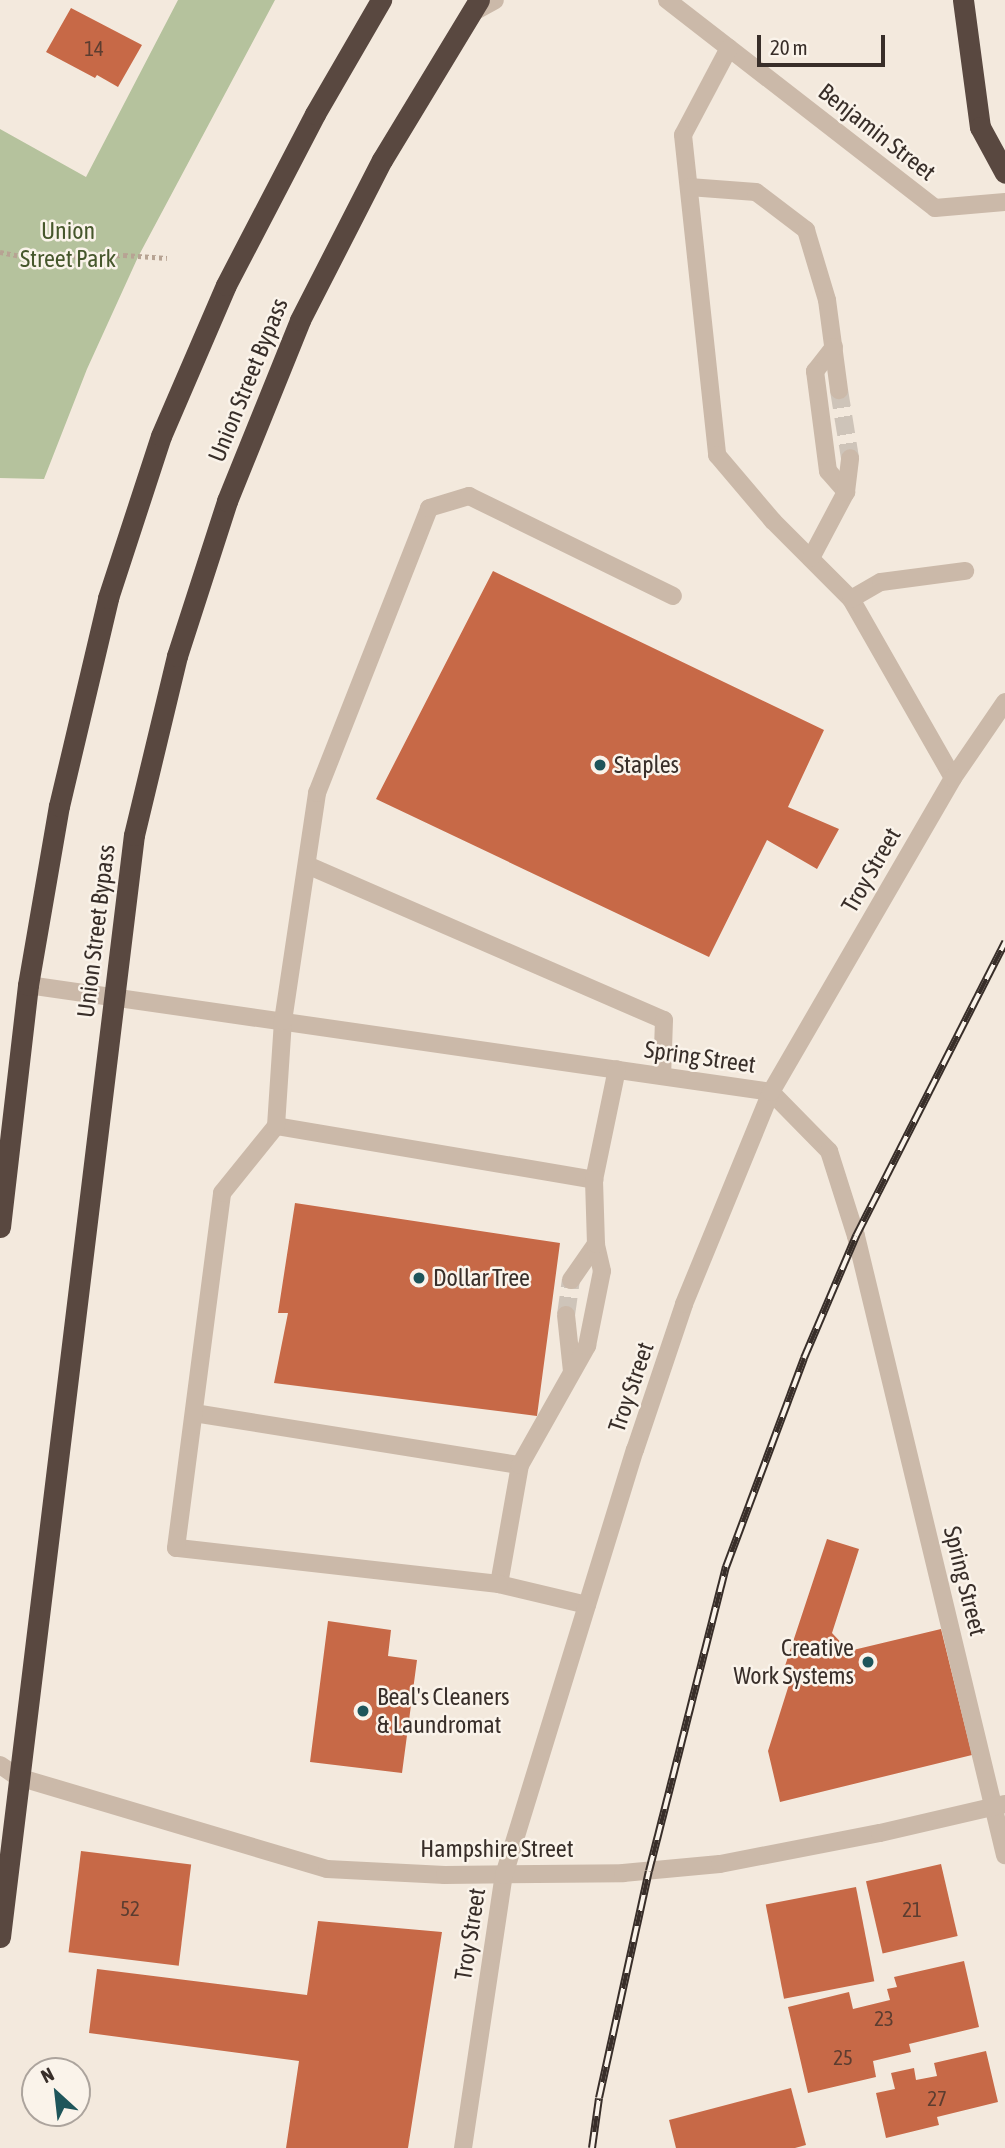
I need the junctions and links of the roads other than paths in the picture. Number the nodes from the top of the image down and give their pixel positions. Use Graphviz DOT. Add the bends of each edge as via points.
graph roads {
  1 [pos="381,0"];
  2 [pos="495,0"];
  3 [pos="667,0"];
  4 [pos="963,0"];
  5 [pos="475,6"];
  6 [pos="729,48"];
  7 [pos="1005,173"];
  8 [pos="689,187"];
  9 [pos="1005,202"];
  10 [pos="834,347"];
  11 [pos="839,390"];
  12 [pos="850,458"];
  13 [pos="846,492"];
  14 [pos="811,558"];
  15 [pos="965,571"];
  16 [pos="673,596"];
  17 [pos="851,599"];
  18 [pos="1005,702"];
  19 [pos="953,778"];
  20 [pos="307,865"];
  21 [pos="28,985"];
  22 [pos="113,996"];
  23 [pos="284,1021"];
  24 [pos="618,1069"];
  25 [pos="663,1076"];
  26 [pos="771,1092"];
  27 [pos="276,1126"];
  28 [pos="594,1180"];
  29 [pos="0,1219"];
  30 [pos="0,1227"];
  31 [pos="596,1244"];
  32 [pos="571,1280"];
  33 [pos="566,1315"];
  34 [pos="572,1371"];
  35 [pos="194,1413"];
  36 [pos="520,1465"];
  37 [pos="499,1584"];
  38 [pos="587,1605"];
  39 [pos="0,1765"];
  40 [pos="18,1777"];
  41 [pos="1000,1805"];
  42 [pos="1005,1856"];
  43 [pos="504,1875"];
  44 [pos="0,1937"];
  45 [pos="463,2148"];
  1 -- 21 [label="highway" via="315,114 226,285 161,436 108,598 59,806"];
  2 -- 5 [label="street"];
  3 -- 6 [label="street, Benjamin Street"];
  4 -- 7 [label="highway" via="980,127"];
  5 -- 22 [label="highway, Union Street Bypass" via="382,160 300,320 228,501 177,656 135,835"];
  6 -- 8 [label="street" via="683,135"];
  6 -- 9 [label="street, Benjamin Street" via="935,208"];
  8 -- 10 [label="street" via="756,192 806,230 827,300"];
  8 -- 14 [label="street" via="717,455"];
  10 -- 11 [label="street"];
  10 -- 13 [label="street" via="815,371 828,471"];
  12 -- 13 [label="street"];
  13 -- 14 [label="street"];
  14 -- 17 [label="street"];
  15 -- 17 [label="street" via="881,582"];
  16 -- 20 [label="street" via="469,496 429,508 317,793"];
  17 -- 19 [label="street"];
  18 -- 19 [label="street, Troy Street"];
  19 -- 26 [label="street, Troy Street"];
  20 -- 23 [label="street"];
  20 -- 25 [label="street" via="664,1020"];
  21 -- 22 [label="street, Spring Street"];
  21 -- 29 [label="highway"];
  22 -- 23 [label="street, Spring Street"];
  22 -- 40 [label="highway, Union Street Bypass"];
  23 -- 24 [label="street, Spring Street"];
  23 -- 27 [label="street"];
  24 -- 25 [label="street, Spring Street"];
  24 -- 28 [label="street"];
  25 -- 26 [label="street, Spring Street"];
  26 -- 38 [label="street, Troy Street" via="684,1304"];
  26 -- 41 [label="street, Spring Street" via="829,1151 856,1236"];
  27 -- 28 [label="street"];
  27 -- 35 [label="street" via="222,1193"];
  28 -- 31 [label="street"];
  29 -- 30 [label="highway"];
  31 -- 32 [label="street"];
  31 -- 34 [label="street" via="602,1271 587,1346"];
  33 -- 34 [label="street"];
  34 -- 36 [label="street"];
  35 -- 36 [label="street"];
  35 -- 37 [label="street" via="176,1548"];
  36 -- 37 [label="street"];
  37 -- 38 [label="street"];
  38 -- 43 [label="street, Troy Street"];
  39 -- 40 [label="street, Hampshire Street"];
  40 -- 43 [label="street, Hampshire Street" via="327,1869"];
  40 -- 44 [label="highway, Union Street Bypass"];
  41 -- 42 [label="street, Spring Street"];
  41 -- 43 [label="street, Hampshire Street" via="720,1864 622,1873"];
  43 -- 45 [label="street, Troy Street"];
}
